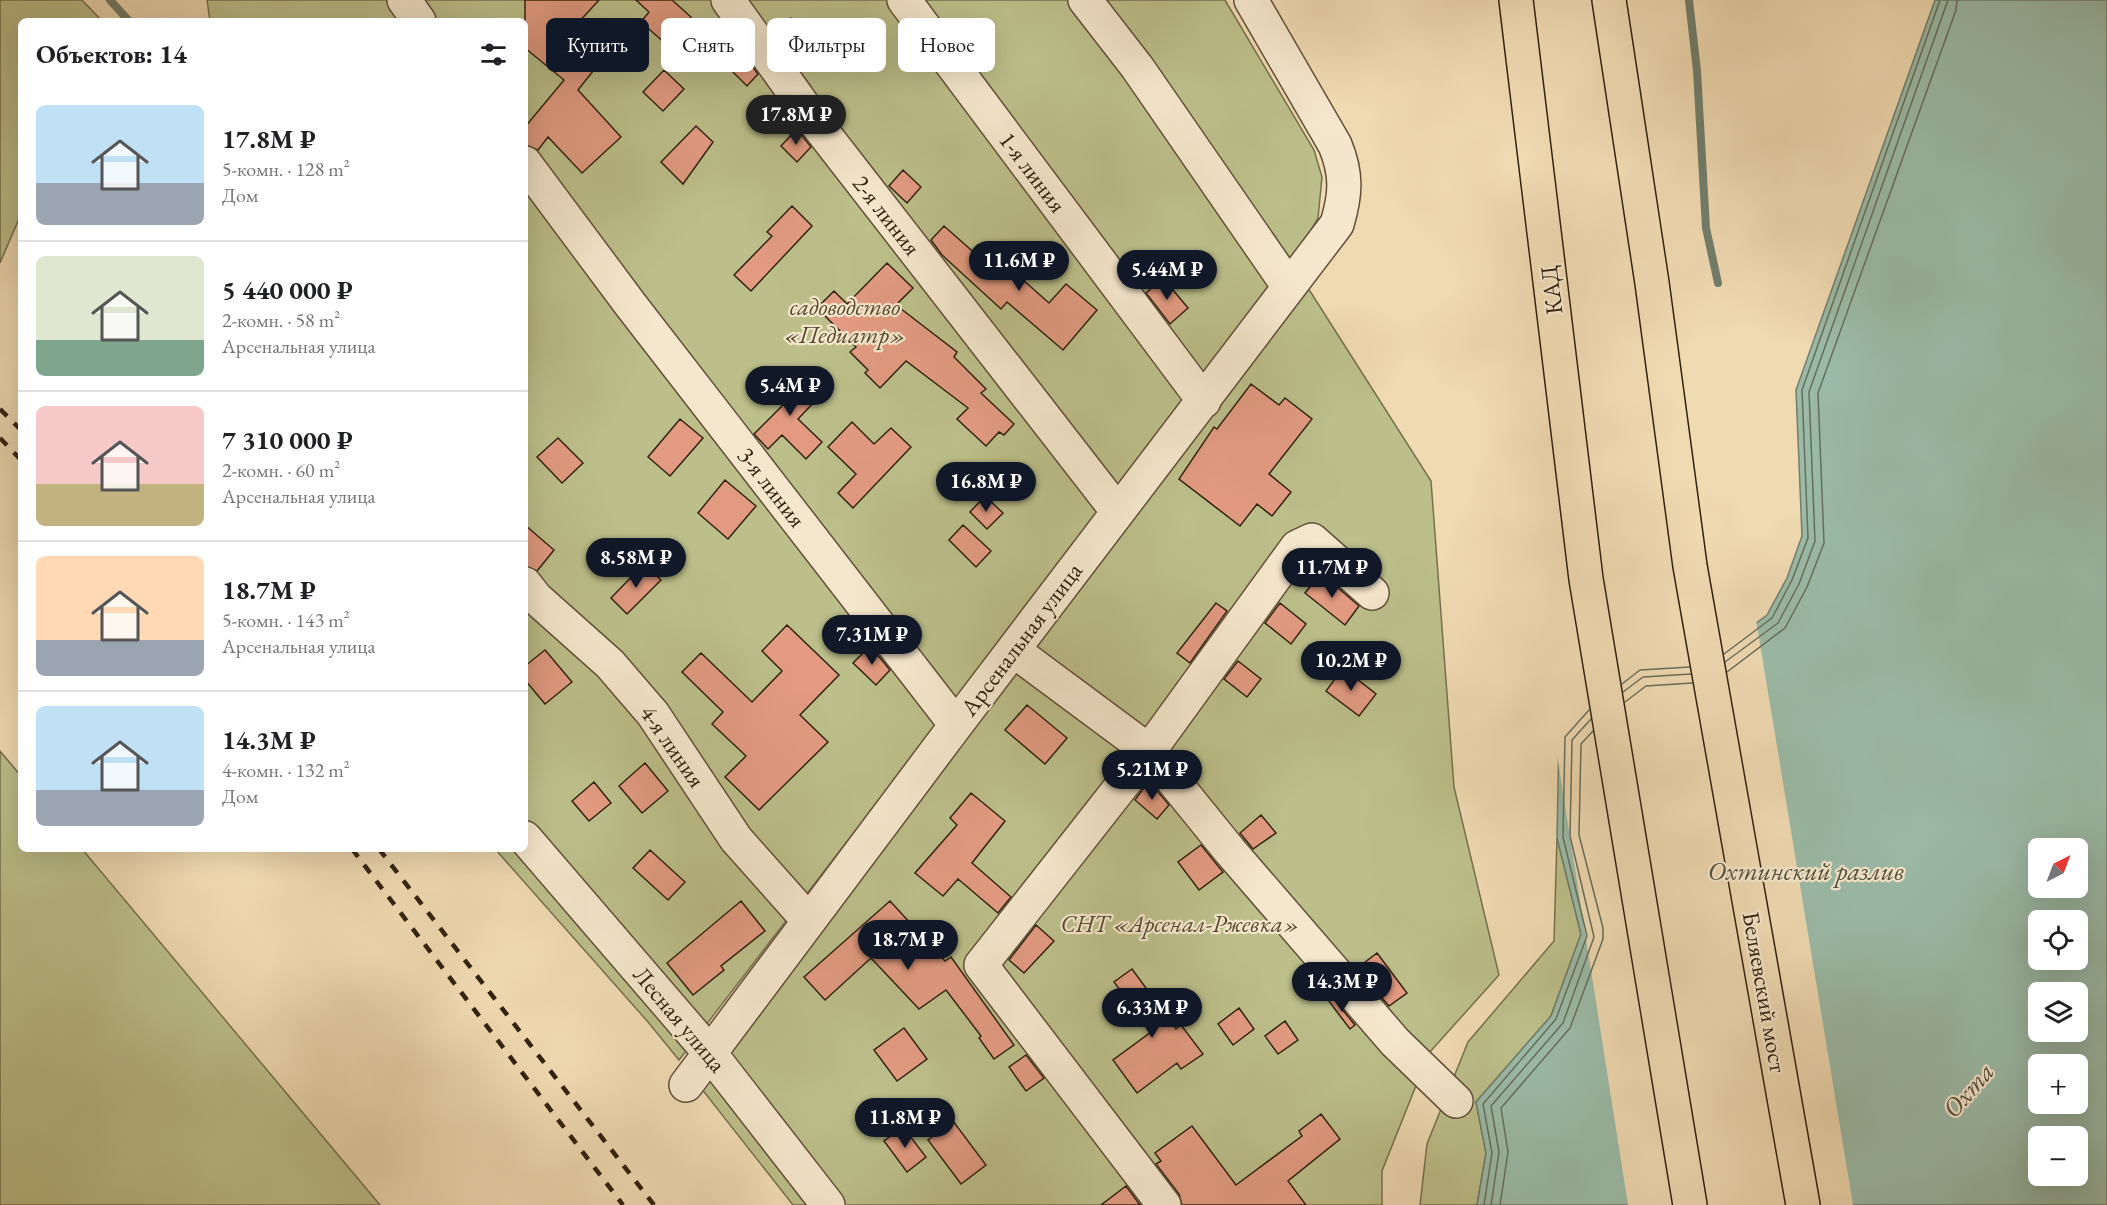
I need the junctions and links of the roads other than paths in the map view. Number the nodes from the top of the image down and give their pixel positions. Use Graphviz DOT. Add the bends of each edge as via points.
graph roads {
  1 [pos="404,0"];
  2 [pos="728,0"];
  3 [pos="904,0"];
  4 [pos="1085,0"];
  5 [pos="1251,0"];
  6 [pos="1516,0"];
  7 [pos="1610,0"];
  8 [pos="417,18"];
  9 [pos="528,167"];
  10 [pos="1289,287"];
  11 [pos="1204,401"];
  12 [pos="1118,512"];
  13 [pos="528,588"];
  14 [pos="1372,593"];
  15 [pos="1013,650"];
  16 [pos="956,724"];
  17 [pos="1149,751"];
  18 [pos="528,841"];
  19 [pos="808,920"];
  20 [pos="709,1052"];
  21 [pos="686,1085"];
  22 [pos="1456,1101"];
  23 [pos="828,1205"];
  24 [pos="1164,1205"];
  25 [pos="1690,1205"];
  26 [pos="1803,1205"];
  1 -- 8 [label="street"];
  2 -- 12 [label="street, 2-я линия" via="814,122"];
  3 -- 11 [label="street, 1-я линия"];
  4 -- 10 [label="street" via="1137,67"];
  5 -- 10 [label="street, Арсенальная улица" via="1344,166 1345,189 1337,224"];
  6 -- 25 [label="highway, КАД" via="1586,579"];
  7 -- 26 [label="highway, Беляевский мост" via="1690,566"];
  9 -- 16 [label="street, 3-я линия"];
  10 -- 11 [label="street, Арсенальная улица"];
  11 -- 12 [label="street, Арсенальная улица"];
  12 -- 15 [label="street, Арсенальная улица"];
  13 -- 19 [label="street, 4-я линия" via="610,664 653,714 736,839"];
  14 -- 17 [label="street" via="1312,540 1298,547"];
  15 -- 16 [label="street, Арсенальная улица"];
  15 -- 17 [label="street"];
  16 -- 19 [label="street, Арсенальная улица"];
  17 -- 22 [label="street" via="1395,1042"];
  17 -- 24 [label="street" via="981,965"];
  18 -- 20 [label="street, Лесная улица"];
  19 -- 20 [label="street, Арсенальная улица"];
  20 -- 21 [label="street, Арсенальная улица"];
  20 -- 23 [label="street, Лесная улица"];
}
